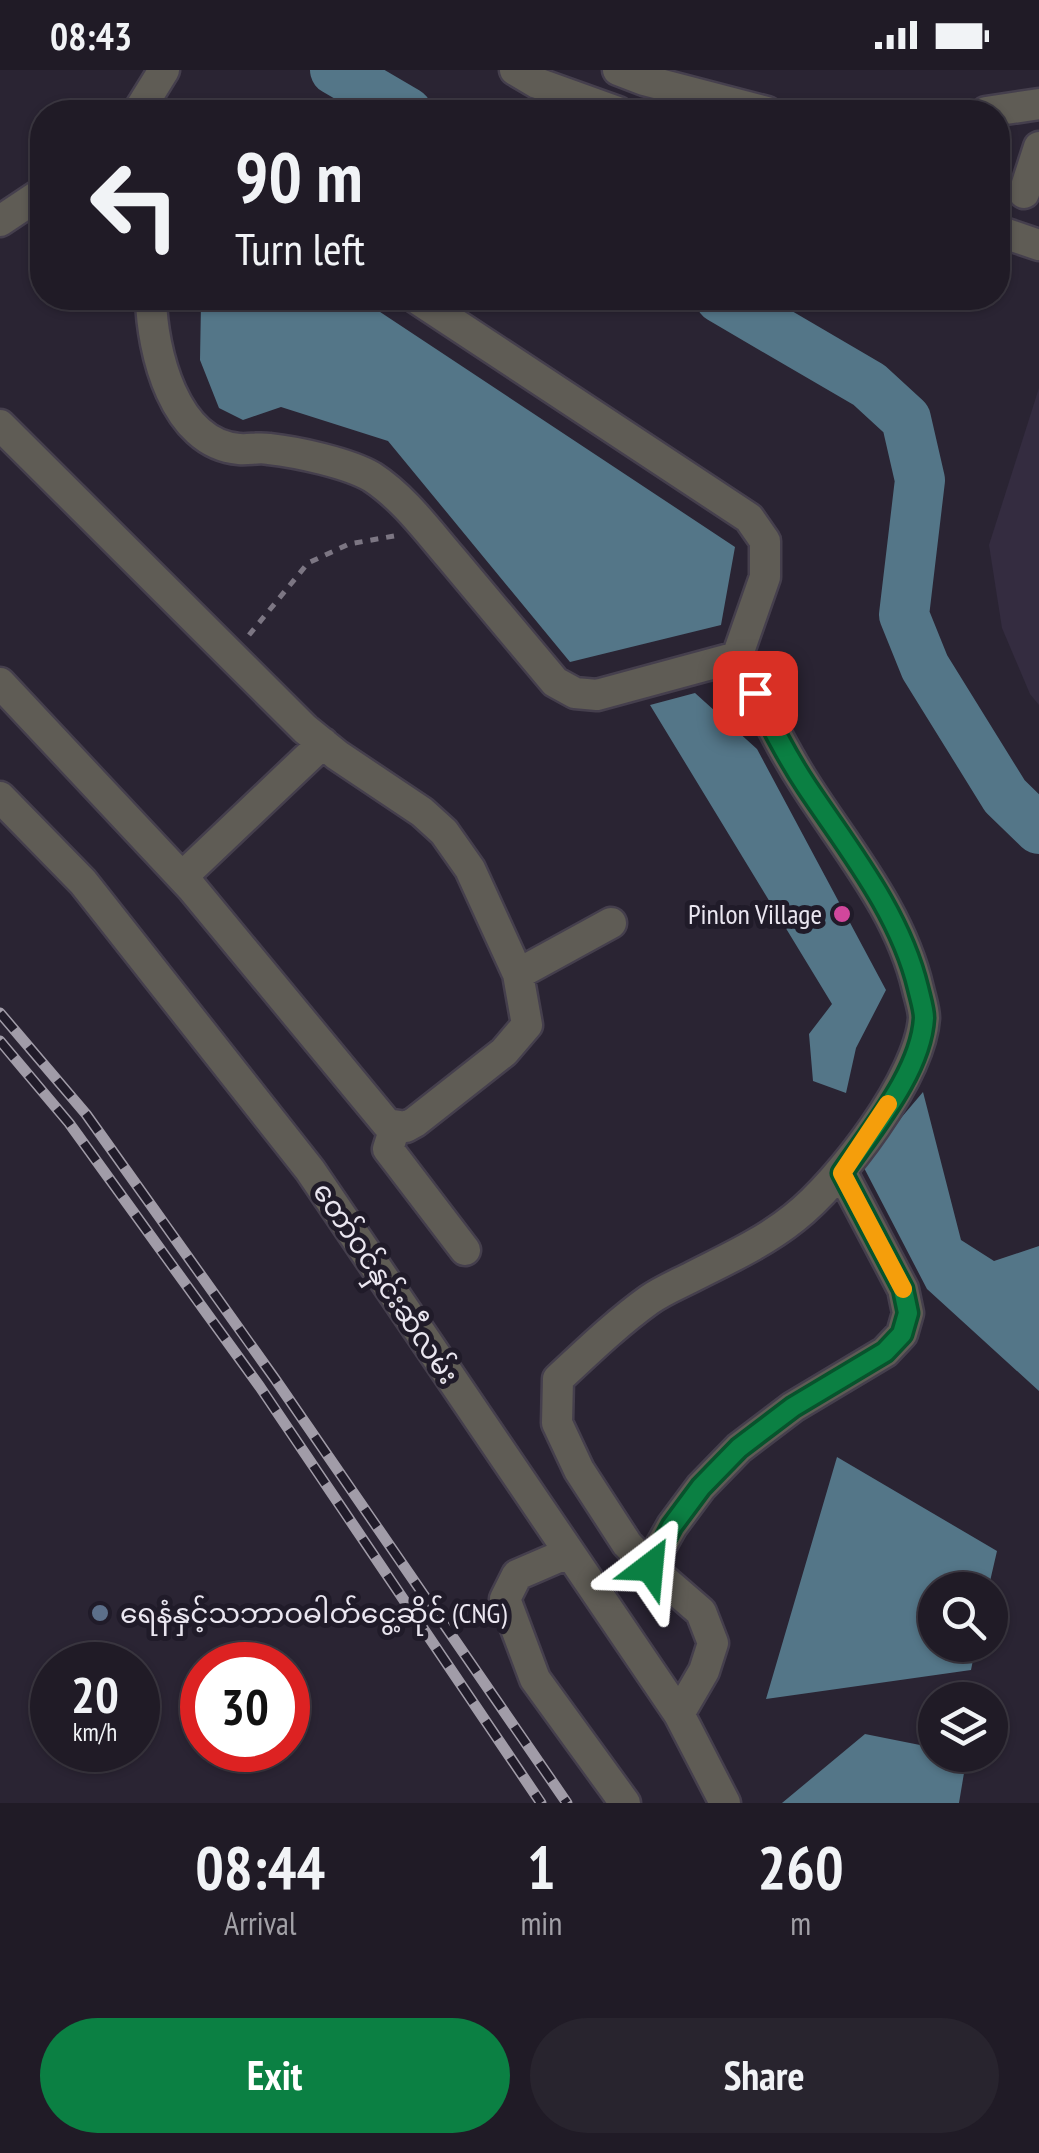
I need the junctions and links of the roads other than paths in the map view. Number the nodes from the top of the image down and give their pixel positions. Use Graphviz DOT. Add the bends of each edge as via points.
graph roads {
  1 [pos="164,70"];
  2 [pos="515,70"];
  3 [pos="618,70"];
  4 [pos="145,100"];
  5 [pos="584,100"];
  6 [pos="721,100"];
  7 [pos="1039,104"];
  8 [pos="1010,108"];
  9 [pos="1039,146"];
  10 [pos="1020,192"];
  11 [pos="30,201"];
  12 [pos="0,221"];
  13 [pos="1010,236"];
  14 [pos="1039,245"];
  15 [pos="151,310"];
  16 [pos="434,310"];
  17 [pos="0,425"];
  18 [pos="737,658"];
  19 [pos="0,682"];
  20 [pos="323,744"];
  21 [pos="0,797"];
  22 [pos="182,876"];
  23 [pos="611,923"];
  24 [pos="518,974"];
  25 [pos="395,1127"];
  26 [pos="842,1173"];
  27 [pos="465,1250"];
  28 [pos="568,1553"];
  29 [pos="650,1567"];
  30 [pos="679,1714"];
  31 [pos="625,1803"];
  32 [pos="725,1803"];
  1 -- 4 [label="street"];
  2 -- 5 [label="street"];
  3 -- 6 [label="street"];
  7 -- 8 [label="street"];
  9 -- 10 [label="street"];
  11 -- 12 [label="street"];
  13 -- 14 [label="street"];
  15 -- 18 [label="street" via="167,384 207,440 237,450 321,458 370,476 406,504 555,682 575,694 597,695"];
  16 -- 18 [label="street" via="749,518 765,541 766,577"];
  17 -- 20 [label="street"];
  18 -- 26 [label="street" via="804,784 899,933 924,1016 915,1055 894,1096"];
  19 -- 22 [label="street"];
  20 -- 22 [label="street"];
  20 -- 24 [label="street" via="444,832 470,869"];
  21 -- 28 [label="street, တော်ဝင်နှင်းဆီလမ်း" via="84,882 310,1170"];
  22 -- 25 [label="street"];
  23 -- 24 [label="street"];
  24 -- 25 [label="street" via="526,1025 504,1052 430,1110"];
  25 -- 27 [label="street" via="388,1149"];
  26 -- 29 [label="street" via="903,1289 908,1313 902,1334 885,1352 739,1448 701,1487"];
  26 -- 29 [label="street" via="794,1219 651,1298 558,1379 558,1423 578,1470"];
  28 -- 30 [label="street, တော်ဝင်နှင်းဆီလမ်း"];
  28 -- 31 [label="street" via="517,1575 505,1599 536,1679"];
  29 -- 30 [label="street" via="701,1612 713,1643"];
  30 -- 32 [label="street, တော်ဝင်နှင်းဆီလမ်း"];
}
